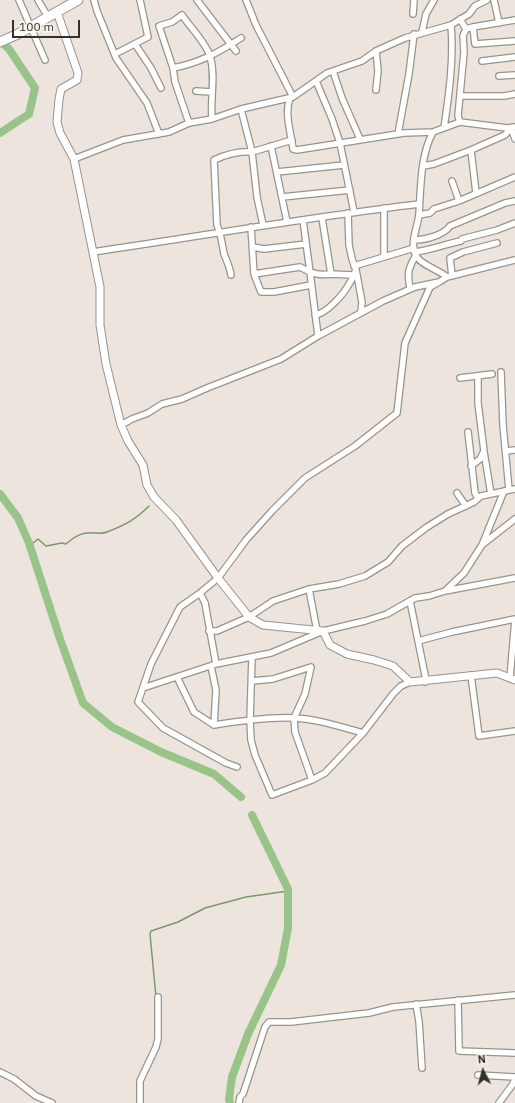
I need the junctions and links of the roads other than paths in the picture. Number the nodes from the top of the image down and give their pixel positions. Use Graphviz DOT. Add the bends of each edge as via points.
graph roads {
  1 [pos="19,0"];
  2 [pos="38,0"];
  3 [pos="78,0"];
  4 [pos="94,0"];
  5 [pos="140,0"];
  6 [pos="197,0"];
  7 [pos="246,0"];
  8 [pos="414,0"];
  9 [pos="434,0"];
  10 [pos="487,0"];
  11 [pos="494,0"];
  12 [pos="57,12"];
  13 [pos="412,14"];
  14 [pos="48,17"];
  15 [pos="460,19"];
  16 [pos="515,20"];
  17 [pos="499,23"];
  18 [pos="451,25"];
  19 [pos="30,27"];
  20 [pos="473,27"];
  21 [pos="466,29"];
  22 [pos="422,32"];
  23 [pos="414,34"];
  24 [pos="241,38"];
  25 [pos="515,41"];
  26 [pos="0,42"];
  27 [pos="135,44"];
  28 [pos="231,44"];
  29 [pos="236,51"];
  30 [pos="376,52"];
  31 [pos="115,54"];
  32 [pos="210,57"];
  33 [pos="515,58"];
  34 [pos="45,60"];
  35 [pos="482,61"];
  36 [pos="172,68"];
  37 [pos="333,71"];
  38 [pos="515,75"];
  39 [pos="499,76"];
  40 [pos="316,81"];
  41 [pos="161,88"];
  42 [pos="376,90"];
  43 [pos="196,91"];
  44 [pos="212,92"];
  45 [pos="515,94"];
  46 [pos="460,96"];
  47 [pos="292,98"];
  48 [pos="241,110"];
  49 [pos="212,119"];
  50 [pos="460,122"];
  51 [pos="189,123"];
  52 [pos="513,127"];
  53 [pos="444,128"];
  54 [pos="433,132"];
  55 [pos="159,134"];
  56 [pos="398,134"];
  57 [pos="360,139"];
  58 [pos="515,139"];
  59 [pos="292,140"];
  60 [pos="340,143"];
  61 [pos="271,146"];
  62 [pos="471,150"];
  63 [pos="252,152"];
  64 [pos="74,159"];
  65 [pos="344,165"];
  66 [pos="423,166"];
  67 [pos="277,172"];
  68 [pos="515,177"];
  69 [pos="452,181"];
  70 [pos="350,190"];
  71 [pos="476,193"];
  72 [pos="282,197"];
  73 [pos="459,201"];
  74 [pos="515,201"];
  75 [pos="419,204"];
  76 [pos="384,208"];
  77 [pos="354,212"];
  78 [pos="348,213"];
  79 [pos="419,215"];
  80 [pos="322,218"];
  81 [pos="302,220"];
  82 [pos="287,222"];
  83 [pos="515,224"];
  84 [pos="263,225"];
  85 [pos="251,227"];
  86 [pos="220,232"];
  87 [pos="414,240"];
  88 [pos="461,241"];
  89 [pos="497,243"];
  90 [pos="306,244"];
  91 [pos="253,247"];
  92 [pos="93,252"];
  93 [pos="415,252"];
  94 [pos="463,252"];
  95 [pos="384,256"];
  96 [pos="515,260"];
  97 [pos="355,270"];
  98 [pos="310,272"];
  99 [pos="254,274"];
  100 [pos="331,274"];
  101 [pos="231,276"];
  102 [pos="449,276"];
  103 [pos="439,282"];
  104 [pos="311,285"];
  105 [pos="410,288"];
  106 [pos="361,313"];
  107 [pos="315,315"];
  108 [pos="318,336"];
  109 [pos="501,372"];
  110 [pos="492,374"];
  111 [pos="478,376"];
  112 [pos="460,378"];
  113 [pos="121,425"];
  114 [pos="468,432"];
  115 [pos="515,450"];
  116 [pos="484,451"];
  117 [pos="506,451"];
  118 [pos="471,466"];
  119 [pos="515,488"];
  120 [pos="506,490"];
  121 [pos="457,493"];
  122 [pos="491,494"];
  123 [pos="478,498"];
  124 [pos="466,506"];
  125 [pos="515,519"];
  126 [pos="482,545"];
  127 [pos="218,578"];
  128 [pos="515,578"];
  129 [pos="309,589"];
  130 [pos="445,591"];
  131 [pos="200,593"];
  132 [pos="410,601"];
  133 [pos="250,617"];
  134 [pos="209,631"];
  135 [pos="320,631"];
  136 [pos="418,641"];
  137 [pos="252,657"];
  138 [pos="214,665"];
  139 [pos="471,676"];
  140 [pos="177,677"];
  141 [pos="512,679"];
  142 [pos="252,681"];
  143 [pos="410,682"];
  144 [pos="425,682"];
  145 [pos="143,688"];
  146 [pos="294,718"];
  147 [pos="250,720"];
  148 [pos="214,725"];
  149 [pos="515,731"];
  150 [pos="364,733"];
  151 [pos="237,767"];
  152 [pos="312,780"];
  153 [pos="515,995"];
  154 [pos="158,997"];
  155 [pos="458,1000"];
  156 [pos="416,1004"];
  157 [pos="515,1053"];
  158 [pos="422,1068"];
  159 [pos="0,1072"];
  160 [pos="478,1075"];
  161 [pos="515,1078"];
  162 [pos="52,1103"];
  163 [pos="140,1103"];
  164 [pos="239,1103"];
  165 [pos="499,1103"];
  1 -- 19 [label="street"];
  2 -- 14 [label="street"];
  3 -- 12 [label="main road"];
  4 -- 31 [label="street"];
  5 -- 27 [label="street" via="148,37"];
  6 -- 28 [label="street"];
  7 -- 47 [label="street"];
  8 -- 13 [label="street"];
  9 -- 22 [label="street" via="426,14"];
  10 -- 15 [label="street"];
  11 -- 17 [label="street"];
  12 -- 14 [label="main road"];
  12 -- 64 [label="street" via="78,73 77,80 61,89 57,122"];
  14 -- 19 [label="main road"];
  15 -- 18 [label="street"];
  15 -- 21 [label="street"];
  16 -- 17 [label="street"];
  17 -- 20 [label="street"];
  18 -- 22 [label="street"];
  18 -- 53 [label="street" via="451,60"];
  19 -- 26 [label="main road"];
  19 -- 34 [label="street"];
  20 -- 21 [label="street"];
  20 -- 25 [label="street" via="475,44"];
  21 -- 46 [label="street" via="463,36"];
  22 -- 23 [label="street"];
  23 -- 30 [label="street"];
  23 -- 56 [label="street"];
  24 -- 28 [label="street"];
  27 -- 31 [label="street"];
  27 -- 41 [label="street"];
  28 -- 29 [label="street"];
  28 -- 32 [label="street"];
  30 -- 37 [label="street" via="362,61"];
  30 -- 42 [label="street"];
  31 -- 55 [label="street" via="147,103"];
  32 -- 36 [label="street"];
  32 -- 36 [label="street" via="182,15 172,22 159,26"];
  32 -- 44 [label="street"];
  33 -- 35 [label="street"];
  36 -- 51 [label="street" via="174,82"];
  37 -- 40 [label="street"];
  37 -- 57 [label="street"];
  38 -- 39 [label="street"];
  40 -- 47 [label="street"];
  40 -- 60 [label="street"];
  43 -- 44 [label="street"];
  44 -- 49 [label="street"];
  45 -- 46 [label="street"];
  46 -- 50 [label="street"];
  47 -- 48 [label="street"];
  47 -- 59 [label="street" via="287,111"];
  48 -- 49 [label="street"];
  48 -- 63 [label="street"];
  49 -- 51 [label="street"];
  50 -- 52 [label="street"];
  50 -- 53 [label="street"];
  51 -- 55 [label="street"];
  52 -- 58 [label="street"];
  52 -- 62 [label="street" via="505,136"];
  53 -- 54 [label="street"];
  54 -- 56 [label="street"];
  54 -- 66 [label="street" via="427,142"];
  55 -- 64 [label="street" via="123,140"];
  56 -- 57 [label="street"];
  57 -- 60 [label="street"];
  59 -- 60 [label="street" via="293,148 297,150"];
  59 -- 61 [label="street"];
  60 -- 65 [label="street"];
  61 -- 63 [label="street"];
  61 -- 67 [label="street"];
  62 -- 66 [label="street"];
  62 -- 71 [label="street"];
  63 -- 84 [label="street"];
  63 -- 86 [label="street" via="222,156 214,160 216,217"];
  64 -- 92 [label="street"];
  65 -- 67 [label="street"];
  65 -- 70 [label="street"];
  66 -- 75 [label="street"];
  67 -- 72 [label="street"];
  68 -- 71 [label="street"];
  69 -- 73 [label="street"];
  70 -- 72 [label="street"];
  70 -- 77 [label="street"];
  71 -- 73 [label="street"];
  72 -- 82 [label="street"];
  73 -- 79 [label="street"];
  74 -- 87 [label="street" via="450,226 446,231"];
  75 -- 76 [label="street"];
  75 -- 79 [label="street"];
  76 -- 77 [label="street"];
  76 -- 95 [label="street"];
  77 -- 78 [label="street"];
  78 -- 80 [label="street"];
  78 -- 97 [label="street" via="349,245"];
  79 -- 87 [label="street"];
  80 -- 81 [label="street"];
  80 -- 100 [label="street"];
  81 -- 82 [label="street"];
  81 -- 90 [label="street"];
  82 -- 84 [label="street"];
  83 -- 88 [label="street"];
  84 -- 85 [label="street"];
  85 -- 86 [label="street"];
  85 -- 91 [label="street"];
  86 -- 92 [label="street"];
  86 -- 101 [label="street"];
  87 -- 93 [label="street"];
  88 -- 93 [label="street"];
  88 -- 94 [label="street"];
  89 -- 94 [label="street"];
  90 -- 91 [label="street" via="264,249"];
  90 -- 98 [label="street"];
  91 -- 99 [label="street"];
  92 -- 113 [label="street" via="100,287 100,325 106,364"];
  93 -- 95 [label="street"];
  93 -- 102 [label="street" via="420,261"];
  93 -- 105 [label="street" via="408,275"];
  94 -- 102 [label="street" via="450,258"];
  95 -- 97 [label="street"];
  96 -- 102 [label="street"];
  97 -- 100 [label="street"];
  97 -- 106 [label="street" via="362,302"];
  97 -- 107 [label="street" via="340,296 320,315"];
  98 -- 99 [label="street" via="300,267"];
  98 -- 100 [label="street" via="318,275"];
  98 -- 104 [label="street"];
  99 -- 104 [label="street" via="261,292"];
  102 -- 103 [label="street"];
  103 -- 105 [label="street"];
  103 -- 127 [label="street" via="430,287 405,343 397,413 355,446 305,478 246,540"];
  104 -- 107 [label="street"];
  105 -- 106 [label="street"];
  106 -- 108 [label="street"];
  107 -- 108 [label="street"];
  108 -- 113 [label="street" via="281,359 182,399 162,404"];
  109 -- 117 [label="street"];
  110 -- 111 [label="street"];
  111 -- 112 [label="street"];
  111 -- 116 [label="street" via="478,403"];
  113 -- 127 [label="street" via="143,465 147,485 154,497 176,520"];
  114 -- 118 [label="street"];
  115 -- 117 [label="street"];
  116 -- 118 [label="street" via="480,459"];
  116 -- 122 [label="street"];
  117 -- 120 [label="street"];
  118 -- 123 [label="street"];
  119 -- 120 [label="street"];
  120 -- 122 [label="street"];
  120 -- 126 [label="street"];
  121 -- 124 [label="street"];
  122 -- 123 [label="street"];
  123 -- 124 [label="street"];
  124 -- 129 [label="street" via="427,526 402,546 388,562 365,576"];
  125 -- 126 [label="street"];
  126 -- 130 [label="street" via="464,573"];
  127 -- 131 [label="street"];
  127 -- 133 [label="street"];
  128 -- 130 [label="street"];
  129 -- 133 [label="street" via="273,601"];
  129 -- 135 [label="street"];
  130 -- 132 [label="street"];
  131 -- 134 [label="street" via="205,603"];
  131 -- 145 [label="street" via="180,607 151,664"];
  132 -- 135 [label="street" via="387,614 365,622"];
  132 -- 136 [label="street"];
  133 -- 134 [label="street" via="217,631"];
  133 -- 135 [label="street" via="263,625"];
  134 -- 138 [label="street"];
  135 -- 137 [label="street" via="271,653"];
  135 -- 143 [label="street" via="330,644 346,654 393,666"];
  136 -- 141 [label="street" via="515,619"];
  136 -- 144 [label="street"];
  137 -- 138 [label="street"];
  137 -- 142 [label="street"];
  138 -- 140 [label="street"];
  138 -- 148 [label="street"];
  139 -- 141 [label="street" via="497,673"];
  139 -- 144 [label="street"];
  139 -- 149 [label="street" via="479,736"];
  140 -- 145 [label="street"];
  140 -- 148 [label="street" via="194,712"];
  142 -- 146 [label="street" via="273,679 311,667 305,694"];
  142 -- 147 [label="street"];
  143 -- 144 [label="street"];
  143 -- 150 [label="street" via="393,694"];
  145 -- 151 [label="street" via="138,702 163,728"];
  146 -- 147 [label="street"];
  146 -- 150 [label="street"];
  146 -- 152 [label="street" via="294,732"];
  147 -- 148 [label="street"];
  147 -- 152 [label="street" via="255,755 272,795"];
  150 -- 152 [label="street" via="325,773"];
  153 -- 155 [label="street"];
  154 -- 163 [label="street" via="158,1039 140,1081"];
  155 -- 156 [label="street"];
  155 -- 157 [label="street" via="459,1051"];
  156 -- 158 [label="street"];
  156 -- 164 [label="street" via="291,1022 269,1022 265,1027"];
  159 -- 162 [label="street" via="14,1078 36,1096"];
  160 -- 161 [label="street"];
  161 -- 165 [label="street"];
}
